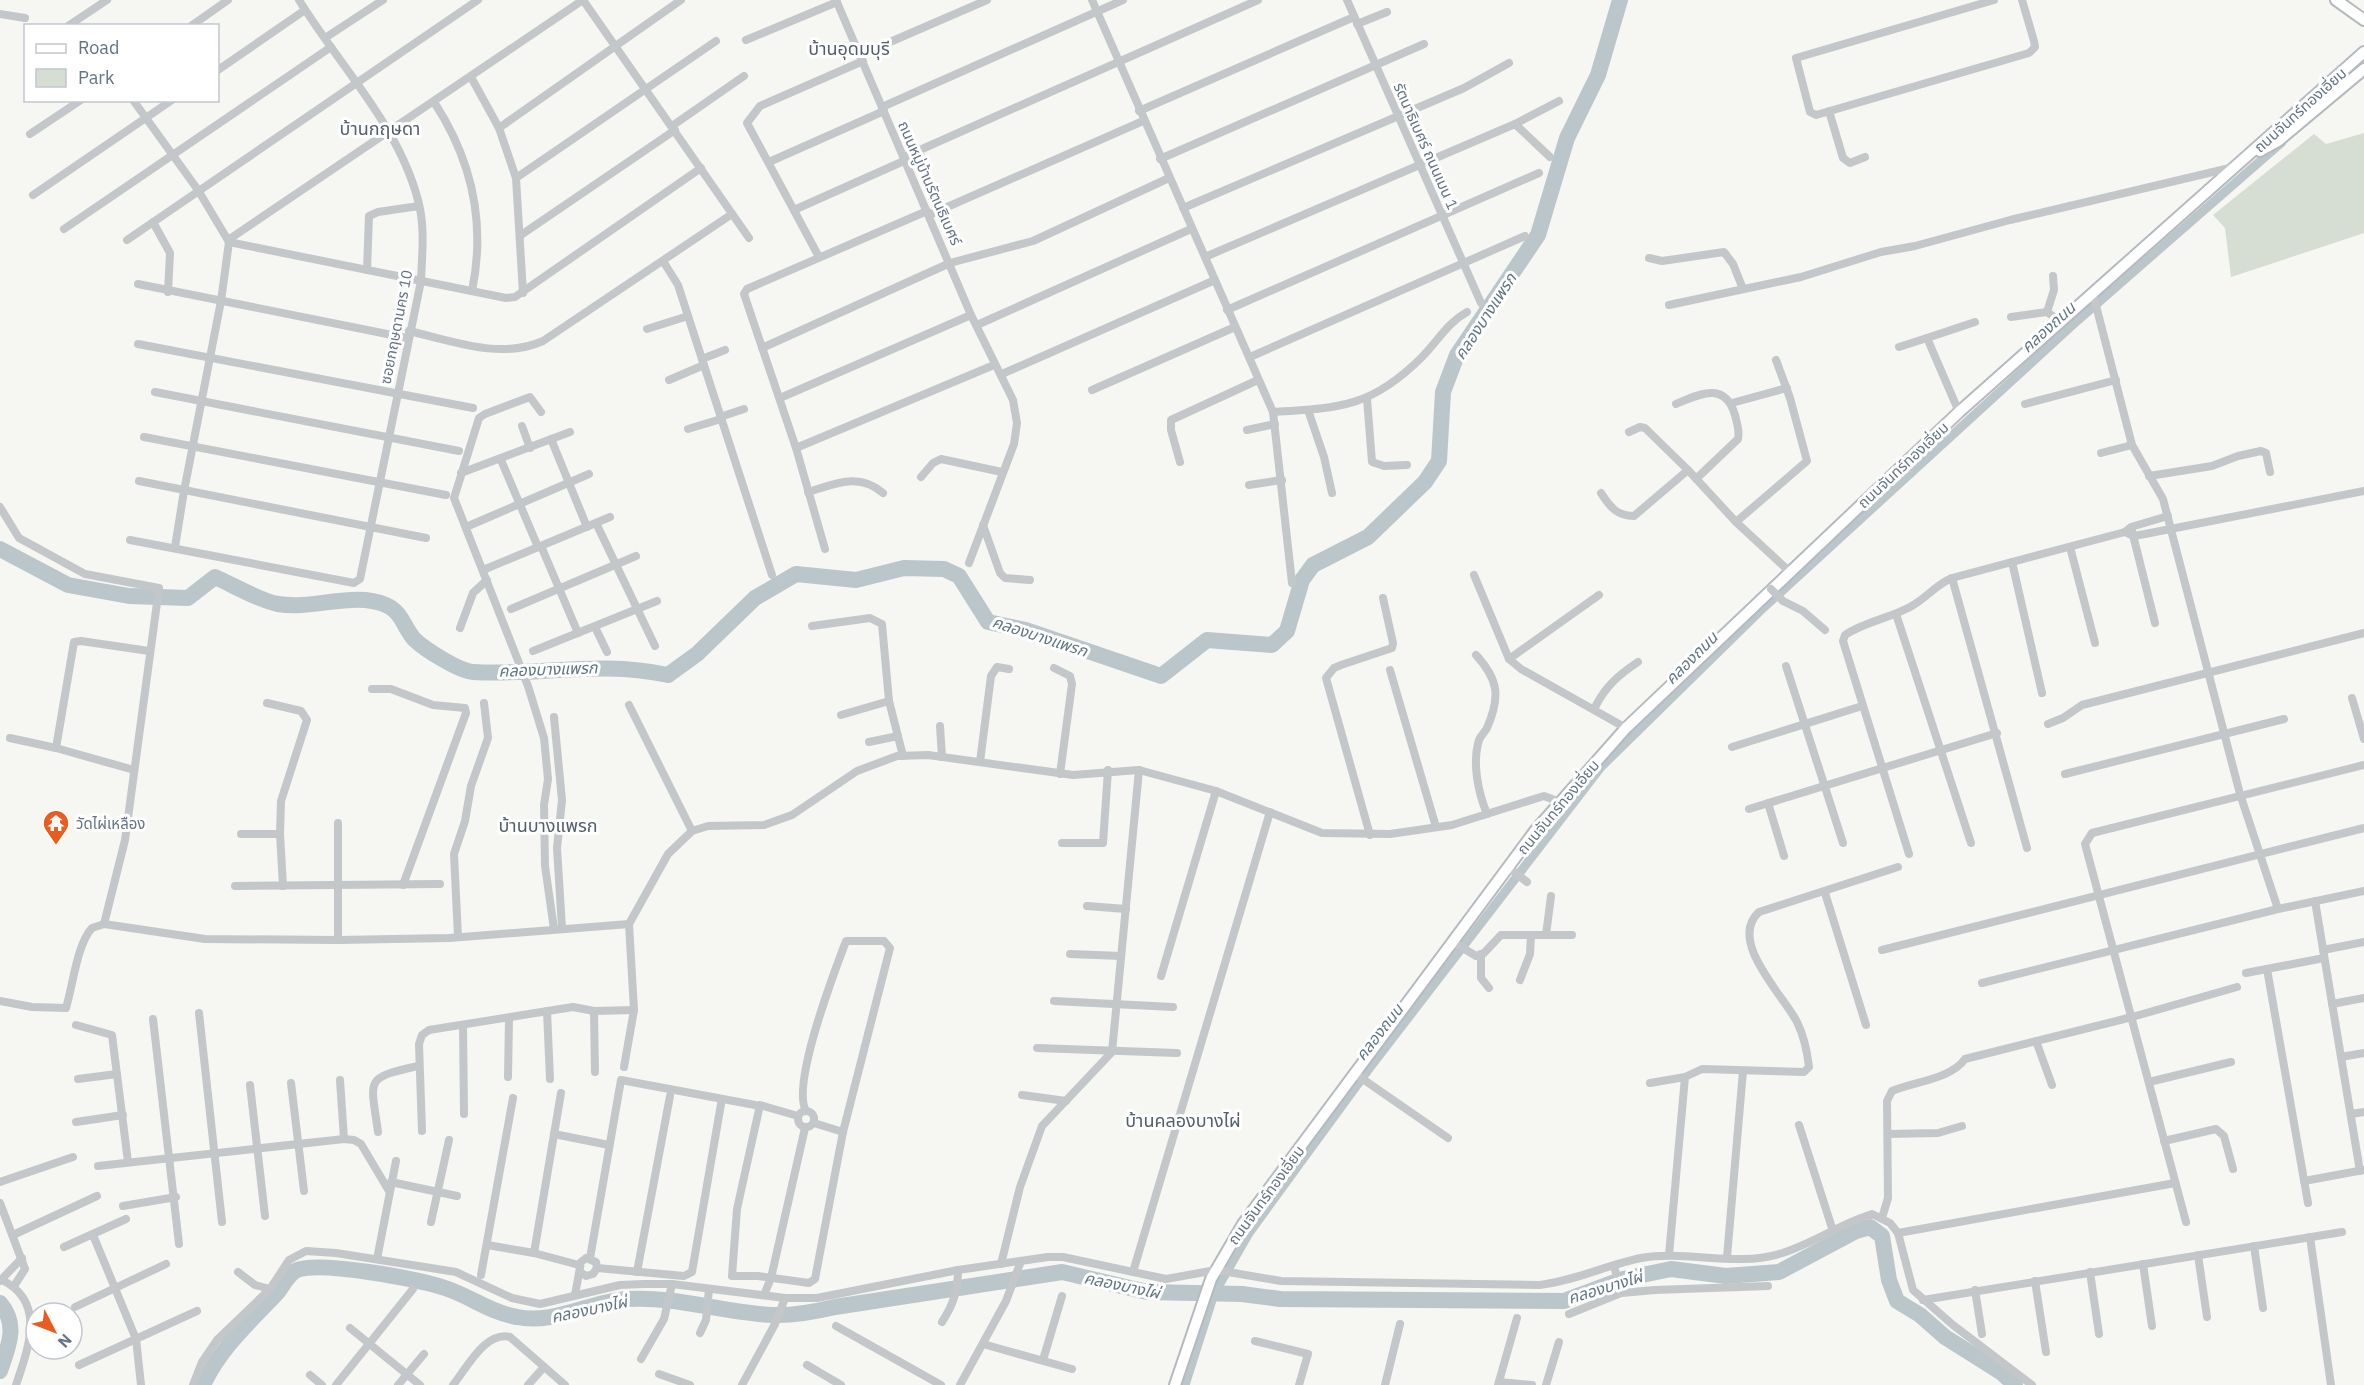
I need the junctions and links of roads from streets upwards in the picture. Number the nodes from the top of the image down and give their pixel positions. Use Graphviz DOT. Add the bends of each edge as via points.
graph roads {
  1 [pos="107,0"];
  2 [pos="228,0"];
  3 [pos="299,0"];
  4 [pos="383,0"];
  5 [pos="478,0"];
  6 [pos="583,0"];
  7 [pos="681,0"];
  8 [pos="987,0"];
  9 [pos="1092,0"];
  10 [pos="1124,0"];
  11 [pos="1258,0"];
  12 [pos="1347,0"];
  13 [pos="1994,0"];
  14 [pos="2022,0"];
  15 [pos="2336,0"];
  16 [pos="836,1"];
  17 [pos="305,10"];
  18 [pos="1097,12"];
  19 [pos="1387,12"];
  20 [pos="0,14"];
  21 [pos="25,18"];
  22 [pos="1356,20"];
  23 [pos="2364,20"];
  24 [pos="71,24"];
  25 [pos="194,24"];
  26 [pos="325,38"];
  27 [pos="746,40"];
  28 [pos="716,41"];
  29 [pos="1424,44"];
  30 [pos="616,45"];
  31 [pos="331,47"];
  32 [pos="2364,52"];
  33 [pos="862,58"];
  34 [pos="1118,62"];
  35 [pos="1509,63"];
  36 [pos="1376,66"];
  37 [pos="219,69"];
  38 [pos="2364,69"];
  39 [pos="744,76"];
  40 [pos="471,77"];
  41 [pos="357,83"];
  42 [pos="646,89"];
  43 [pos="1558,101"];
  44 [pos="78,102"];
  45 [pos="135,102"];
  46 [pos="169,102"];
  47 [pos="434,102"];
  48 [pos="883,109"];
  49 [pos="1139,111"];
  50 [pos="1829,111"];
  51 [pos="1398,115"];
  52 [pos="147,118"];
  53 [pos="1143,121"];
  54 [pos="1515,124"];
  55 [pos="499,128"];
  56 [pos="674,128"];
  57 [pos="388,132"];
  58 [pos="30,134"];
  59 [pos="173,154"];
  60 [pos="1550,157"];
  61 [pos="1865,157"];
  62 [pos="905,158"];
  63 [pos="2246,158"];
  64 [pos="1160,159"];
  65 [pos="769,162"];
  66 [pos="1420,165"];
  67 [pos="2235,167"];
  68 [pos="701,168"];
  69 [pos="1539,173"];
  70 [pos="516,178"];
  71 [pos="1169,178"];
  72 [pos="198,190"];
  73 [pos="33,195"];
  74 [pos="419,206"];
  75 [pos="1183,208"];
  76 [pos="794,210"];
  77 [pos="732,213"];
  78 [pos="928,213"];
  79 [pos="1442,214"];
  80 [pos="153,222"];
  81 [pos="64,229"];
  82 [pos="1191,229"];
  83 [pos="521,235"];
  84 [pos="1525,236"];
  85 [pos="749,238"];
  86 [pos="127,240"];
  87 [pos="229,241"];
  88 [pos="819,256"];
  89 [pos="1205,257"];
  90 [pos="1649,258"];
  91 [pos="663,261"];
  92 [pos="950,263"];
  93 [pos="1464,264"];
  94 [pos="367,270"];
  95 [pos="2052,276"];
  96 [pos="1215,280"];
  97 [pos="421,281"];
  98 [pos="138,284"];
  99 [pos="1743,289"];
  100 [pos="472,291"];
  101 [pos="168,292"];
  102 [pos="523,293"];
  103 [pos="2094,298"];
  104 [pos="221,301"];
  105 [pos="1481,303"];
  106 [pos="1669,305"];
  107 [pos="1227,310"];
  108 [pos="1467,312"];
  109 [pos="2048,312"];
  110 [pos="971,315"];
  111 [pos="688,316"];
  112 [pos="2011,317"];
  113 [pos="1975,322"];
  114 [pos="2061,322"];
  115 [pos="977,325"];
  116 [pos="1235,327"];
  117 [pos="648,330"];
  118 [pos="408,335"];
  119 [pos="1927,338"];
  120 [pos="138,344"];
  121 [pos="1899,347"];
  122 [pos="762,348"];
  123 [pos="725,350"];
  124 [pos="1250,357"];
  125 [pos="210,359"];
  126 [pos="1776,360"];
  127 [pos="703,362"];
  128 [pos="994,365"];
  129 [pos="1002,374"];
  130 [pos="669,380"];
  131 [pos="1258,380"];
  132 [pos="2116,380"];
  133 [pos="1787,388"];
  134 [pos="1092,390"];
  135 [pos="155,392"];
  136 [pos="396,396"];
  137 [pos="780,398"];
  138 [pos="1367,399"];
  139 [pos="201,402"];
  140 [pos="1732,403"];
  141 [pos="1676,404"];
  142 [pos="2025,404"];
  143 [pos="473,408"];
  144 [pos="744,409"];
  145 [pos="1308,410"];
  146 [pos="541,412"];
  147 [pos="1273,412"];
  148 [pos="1959,412"];
  149 [pos="721,418"];
  150 [pos="1275,424"];
  151 [pos="522,426"];
  152 [pos="688,429"];
  153 [pos="1247,430"];
  154 [pos="570,432"];
  155 [pos="1629,432"];
  156 [pos="144,437"];
  157 [pos="387,439"];
  158 [pos="551,440"];
  159 [pos="193,445"];
  160 [pos="2132,445"];
  161 [pos="530,448"];
  162 [pos="796,448"];
  163 [pos="459,452"];
  164 [pos="2101,453"];
  165 [pos="501,460"];
  166 [pos="1180,462"];
  167 [pos="1407,465"];
  168 [pos="1688,470"];
  169 [pos="1002,472"];
  170 [pos="2270,472"];
  171 [pos="461,473"];
  172 [pos="589,474"];
  173 [pos="2149,476"];
  174 [pos="921,477"];
  175 [pos="1696,479"];
  176 [pos="1282,480"];
  177 [pos="139,481"];
  178 [pos="379,482"];
  179 [pos="568,483"];
  180 [pos="1249,485"];
  181 [pos="2364,490"];
  182 [pos="184,491"];
  183 [pos="808,492"];
  184 [pos="1332,492"];
  185 [pos="883,493"];
  186 [pos="1601,493"];
  187 [pos="446,495"];
  188 [pos="520,504"];
  189 [pos="0,507"];
  190 [pos="2168,516"];
  191 [pos="610,517"];
  192 [pos="1736,522"];
  193 [pos="596,523"];
  194 [pos="983,525"];
  195 [pos="371,526"];
  196 [pos="466,527"];
  197 [pos="587,527"];
  198 [pos="2171,527"];
  199 [pos="2130,532"];
  200 [pos="426,538"];
  201 [pos="130,540"];
  202 [pos="540,546"];
  203 [pos="175,547"];
  204 [pos="2070,547"];
  205 [pos="825,549"];
  206 [pos="636,556"];
  207 [pos="2012,562"];
  208 [pos="969,563"];
  209 [pos="616,567"];
  210 [pos="483,570"];
  211 [pos="1790,572"];
  212 [pos="771,575"];
  213 [pos="1474,575"];
  214 [pos="1952,578"];
  215 [pos="487,580"];
  216 [pos="1030,580"];
  217 [pos="1292,584"];
  218 [pos="1772,588"];
  219 [pos="560,589"];
  220 [pos="1599,595"];
  221 [pos="1383,598"];
  222 [pos="657,601"];
  223 [pos="511,609"];
  224 [pos="636,610"];
  225 [pos="1896,614"];
  226 [pos="2155,623"];
  227 [pos="812,626"];
  228 [pos="595,627"];
  229 [pos="460,628"];
  230 [pos="1825,630"];
  231 [pos="578,633"];
  232 [pos="2364,633"];
  233 [pos="2095,643"];
  234 [pos="655,646"];
  235 [pos="149,651"];
  236 [pos="533,651"];
  237 [pos="607,652"];
  238 [pos="1476,655"];
  239 [pos="1509,659"];
  240 [pos="1638,662"];
  241 [pos="1786,666"];
  242 [pos="1054,668"];
  243 [pos="1008,669"];
  244 [pos="1389,669"];
  245 [pos="2207,672"];
  246 [pos="372,689"];
  247 [pos="2042,693"];
  248 [pos="2352,698"];
  249 [pos="890,701"];
  250 [pos="267,703"];
  251 [pos="484,703"];
  252 [pos="629,705"];
  253 [pos="1862,706"];
  254 [pos="1594,709"];
  255 [pos="841,715"];
  256 [pos="554,717"];
  257 [pos="2284,719"];
  258 [pos="1805,724"];
  259 [pos="2048,724"];
  260 [pos="940,726"];
  261 [pos="1626,728"];
  262 [pos="1997,733"];
  263 [pos="2224,733"];
  264 [pos="898,736"];
  265 [pos="10,738"];
  266 [pos="2364,740"];
  267 [pos="869,742"];
  268 [pos="1732,747"];
  269 [pos="56,748"];
  270 [pos="1941,751"];
  271 [pos="903,756"];
  272 [pos="942,757"];
  273 [pos="980,762"];
  274 [pos="2364,765"];
  275 [pos="134,770"];
  276 [pos="1108,770"];
  277 [pos="1139,770"];
  278 [pos="1882,770"];
  279 [pos="1060,774"];
  280 [pos="2065,774"];
  281 [pos="1825,787"];
  282 [pos="1216,791"];
  283 [pos="2240,794"];
  284 [pos="1560,802"];
  285 [pos="1768,803"];
  286 [pos="1749,809"];
  287 [pos="1269,812"];
  288 [pos="1487,814"];
  289 [pos="338,823"];
  290 [pos="1436,827"];
  291 [pos="2364,828"];
  292 [pos="692,831"];
  293 [pos="241,834"];
  294 [pos="280,834"];
  295 [pos="1370,835"];
  296 [pos="1062,843"];
  297 [pos="1843,843"];
  298 [pos="1971,843"];
  299 [pos="2027,848"];
  300 [pos="1909,854"];
  301 [pos="1784,856"];
  302 [pos="2260,856"];
  303 [pos="1898,867"];
  304 [pos="1510,869"];
  305 [pos="1527,882"];
  306 [pos="338,884"];
  307 [pos="440,884"];
  308 [pos="403,885"];
  309 [pos="235,886"];
  310 [pos="283,886"];
  311 [pos="2364,891"];
  312 [pos="1825,893"];
  313 [pos="1551,896"];
  314 [pos="2101,896"];
  315 [pos="2315,902"];
  316 [pos="1087,906"];
  317 [pos="1126,909"];
  318 [pos="2277,909"];
  319 [pos="104,924"];
  320 [pos="629,924"];
  321 [pos="558,928"];
  322 [pos="1532,934"];
  323 [pos="1546,935"];
  324 [pos="1572,935"];
  325 [pos="458,937"];
  326 [pos="338,940"];
  327 [pos="2364,942"];
  328 [pos="1455,944"];
  329 [pos="1882,950"];
  330 [pos="2114,951"];
  331 [pos="1070,954"];
  332 [pos="1481,954"];
  333 [pos="2323,954"];
  334 [pos="1121,956"];
  335 [pos="2268,969"];
  336 [pos="2247,973"];
  337 [pos="1161,976"];
  338 [pos="1520,980"];
  339 [pos="1982,983"];
  340 [pos="2237,987"];
  341 [pos="1489,988"];
  342 [pos="2364,998"];
  343 [pos="1054,1000"];
  344 [pos="0,1001"];
  345 [pos="1116,1004"];
  346 [pos="2332,1004"];
  347 [pos="1173,1007"];
  348 [pos="634,1010"];
  349 [pos="547,1011"];
  350 [pos="594,1011"];
  351 [pos="199,1013"];
  352 [pos="2132,1017"];
  353 [pos="509,1018"];
  354 [pos="153,1019"];
  355 [pos="76,1025"];
  356 [pos="463,1025"];
  357 [pos="1866,1025"];
  358 [pos="2036,1041"];
  359 [pos="1037,1048"];
  360 [pos="1112,1052"];
  361 [pos="1178,1053"];
  362 [pos="2364,1053"];
  363 [pos="2341,1057"];
  364 [pos="2231,1062"];
  365 [pos="418,1066"];
  366 [pos="624,1067"];
  367 [pos="1743,1071"];
  368 [pos="595,1072"];
  369 [pos="117,1074"];
  370 [pos="1357,1075"];
  371 [pos="508,1077"];
  372 [pos="1685,1077"];
  373 [pos="78,1078"];
  374 [pos="550,1079"];
  375 [pos="340,1080"];
  376 [pos="2149,1082"];
  377 [pos="291,1083"];
  378 [pos="1650,1083"];
  379 [pos="250,1085"];
  380 [pos="2052,1085"];
  381 [pos="561,1093"];
  382 [pos="1022,1095"];
  383 [pos="670,1096"];
  384 [pos="513,1098"];
  385 [pos="1066,1101"];
  386 [pos="721,1104"];
  387 [pos="755,1105"];
  388 [pos="806,1111"];
  389 [pos="2364,1112"];
  390 [pos="464,1114"];
  391 [pos="2351,1114"];
  392 [pos="123,1116"];
  393 [pos="798,1116"];
  394 [pos="76,1122"];
  395 [pos="813,1123"];
  396 [pos="1799,1125"];
  397 [pos="1962,1126"];
  398 [pos="805,1128"];
  399 [pos="422,1131"];
  400 [pos="378,1132"];
  401 [pos="843,1132"];
  402 [pos="554,1134"];
  403 [pos="1888,1134"];
  404 [pos="1448,1138"];
  405 [pos="344,1139"];
  406 [pos="449,1140"];
  407 [pos="2164,1141"];
  408 [pos="300,1143"];
  409 [pos="609,1145"];
  410 [pos="257,1148"];
  411 [pos="213,1153"];
  412 [pos="73,1156"];
  413 [pos="170,1156"];
  414 [pos="396,1161"];
  415 [pos="129,1162"];
  416 [pos="98,1166"];
  417 [pos="2234,1168"];
  418 [pos="2362,1171"];
  419 [pos="2304,1181"];
  420 [pos="0,1182"];
  421 [pos="391,1182"];
  422 [pos="2175,1183"];
  423 [pos="304,1191"];
  424 [pos="389,1191"];
  425 [pos="438,1192"];
  426 [pos="97,1196"];
  427 [pos="457,1196"];
  428 [pos="176,1197"];
  429 [pos="0,1203"];
  430 [pos="2308,1203"];
  431 [pos="123,1206"];
  432 [pos="265,1216"];
  433 [pos="1882,1218"];
  434 [pos="126,1219"];
  435 [pos="222,1222"];
  436 [pos="431,1222"];
  437 [pos="2186,1222"];
  438 [pos="1833,1231"];
  439 [pos="2342,1232"];
  440 [pos="1898,1233"];
  441 [pos="14,1235"];
  442 [pos="93,1235"];
  443 [pos="2310,1237"];
  444 [pos="179,1244"];
  445 [pos="487,1245"];
  446 [pos="2254,1246"];
  447 [pos="64,1247"];
  448 [pos="534,1253"];
  449 [pos="1669,1255"];
  450 [pos="2198,1255"];
  451 [pos="1727,1257"];
  452 [pos="22,1258"];
  453 [pos="590,1258"];
  454 [pos="377,1259"];
  455 [pos="166,1264"];
  456 [pos="1001,1264"];
  457 [pos="1020,1264"];
  458 [pos="2143,1264"];
  459 [pos="580,1268"];
  460 [pos="1615,1268"];
  461 [pos="595,1271"];
  462 [pos="238,1272"];
  463 [pos="637,1272"];
  464 [pos="1133,1272"];
  465 [pos="2090,1272"];
  466 [pos="958,1273"];
  467 [pos="1213,1274"];
  468 [pos="481,1275"];
  469 [pos="771,1278"];
  470 [pos="1,1281"];
  471 [pos="2035,1281"];
  472 [pos="672,1284"];
  473 [pos="14,1286"];
  474 [pos="1768,1286"];
  475 [pos="115,1289"];
  476 [pos="270,1289"];
  477 [pos="413,1289"];
  478 [pos="710,1289"];
  479 [pos="1975,1290"];
  480 [pos="589,1292"];
  481 [pos="1621,1292"];
  482 [pos="575,1295"];
  483 [pos="764,1295"];
  484 [pos="1062,1296"];
  485 [pos="786,1298"];
  486 [pos="1923,1300"];
  487 [pos="84,1303"];
  488 [pos="2263,1308"];
  489 [pos="197,1311"];
  490 [pos="1569,1314"];
  491 [pos="2207,1317"];
  492 [pos="1517,1318"];
  493 [pos="942,1322"];
  494 [pos="1400,1324"];
  495 [pos="836,1326"];
  496 [pos="2152,1326"];
  497 [pos="350,1328"];
  498 [pos="700,1333"];
  499 [pos="1982,1334"];
  500 [pos="2099,1334"];
  501 [pos="136,1339"];
  502 [pos="1255,1341"];
  503 [pos="1559,1342"];
  504 [pos="369,1343"];
  505 [pos="983,1344"];
  506 [pos="2046,1352"];
  507 [pos="424,1354"];
  508 [pos="640,1359"];
  509 [pos="1043,1360"];
  510 [pos="79,1365"];
  511 [pos="807,1365"];
  512 [pos="543,1367"];
  513 [pos="1072,1369"];
  514 [pos="659,1374"];
  515 [pos="310,1375"];
  516 [pos="407,1375"];
  517 [pos="677,1383"];
  518 [pos="1498,1383"];
  519 [pos="962,1384"];
  520 [pos="16,1385"];
  521 [pos="141,1385"];
  522 [pos="194,1385"];
  523 [pos="322,1385"];
  524 [pos="336,1385"];
  525 [pos="398,1385"];
  526 [pos="420,1385"];
  527 [pos="453,1385"];
  528 [pos="528,1385"];
  529 [pos="565,1385"];
  530 [pos="690,1385"];
  531 [pos="742,1385"];
  532 [pos="841,1385"];
  533 [pos="941,1385"];
  534 [pos="1175,1385"];
  535 [pos="1299,1385"];
  536 [pos="1385,1385"];
  537 [pos="1532,1385"];
  538 [pos="1546,1385"];
  539 [pos="2032,1385"];
  540 [pos="2331,1385"];
  1 -- 24 [label="street"];
  2 -- 25 [label="street"];
  3 -- 17 [label="street, ซอยกฤษดานคร 10"];
  4 -- 26 [label="street"];
  5 -- 41 [label="street"];
  6 -- 30 [label="street"];
  6 -- 40 [label="street"];
  7 -- 30 [label="street"];
  8 -- 33 [label="street"];
  9 -- 18 [label="street"];
  10 -- 18 [label="street"];
  11 -- 34 [label="street"];
  12 -- 22 [label="street, รัตนาธิเบศร์ ถนนเมน 1"];
  13 -- 50 [label="street" via="1796,58 1810,112 1816,115"];
  14 -- 50 [label="street" via="2035,47 2029,52"];
  15 -- 23 [label="street"];
  16 -- 27 [label="street"];
  16 -- 33 [label="street, ถนนหมู่บ้านรัตนธิเบศร์"];
  17 -- 26 [label="street, ซอยกฤษดานคร 10"];
  17 -- 37 [label="street"];
  18 -- 34 [label="street"];
  18 -- 48 [label="street"];
  19 -- 22 [label="street"];
  20 -- 21 [label="street"];
  22 -- 36 [label="street, รัตนาธิเบศร์ ถนนเมน 1"];
  22 -- 49 [label="street"];
  26 -- 31 [label="street, ซอยกฤษดานคร 10"];
  28 -- 42 [label="street"];
  29 -- 36 [label="street"];
  30 -- 42 [label="street"];
  30 -- 55 [label="street"];
  31 -- 41 [label="street, ซอยกฤษดานคร 10"];
  31 -- 59 [label="street"];
  32 -- 63 [label="street, ถนนจันทร์ทองเอี่ยม"];
  33 -- 48 [label="street, ถนนหมู่บ้านรัตนธิเบศร์"];
  33 -- 65 [label="street" via="754,112 747,127"];
  34 -- 49 [label="street"];
  34 -- 62 [label="street"];
  35 -- 51 [label="street" via="1464,88"];
  36 -- 51 [label="street, รัตนาธิเบศร์ ถนนเมน 1"];
  36 -- 64 [label="street"];
  38 -- 63 [label="street" via="2278,141"];
  39 -- 56 [label="street"];
  40 -- 47 [label="street"];
  40 -- 55 [label="street"];
  41 -- 57 [label="street, ซอยกฤษดานคร 10"];
  41 -- 72 [label="street"];
  42 -- 56 [label="street"];
  42 -- 70 [label="street"];
  43 -- 54 [label="street"];
  44 -- 58 [label="street"];
  45 -- 52 [label="street"];
  46 -- 52 [label="street"];
  47 -- 57 [label="street"];
  47 -- 100 [label="street" via="459,144 472,184 477,256"];
  48 -- 62 [label="street, ถนนหมู่บ้านรัตนธิเบศร์"];
  48 -- 65 [label="street"];
  49 -- 53 [label="street"];
  50 -- 61 [label="street" via="1842,158 1850,163"];
  51 -- 66 [label="street, รัตนาธิเบศร์ ถนนเมน 1"];
  51 -- 75 [label="street"];
  52 -- 59 [label="street"];
  52 -- 73 [label="street"];
  53 -- 64 [label="street"];
  53 -- 78 [label="street"];
  54 -- 60 [label="street"];
  54 -- 66 [label="street"];
  55 -- 70 [label="street"];
  56 -- 68 [label="street"];
  56 -- 83 [label="street"];
  57 -- 74 [label="street, ซอยกฤษดานคร 10" via="407,168"];
  57 -- 87 [label="street"];
  59 -- 72 [label="street"];
  59 -- 81 [label="street"];
  62 -- 76 [label="street"];
  62 -- 78 [label="street, ถนนหมู่บ้านรัตนธิเบศร์"];
  63 -- 67 [label="street, ถนนจันทร์ทองเอี่ยม"];
  64 -- 71 [label="street"];
  65 -- 76 [label="street"];
  66 -- 79 [label="street, รัตนาธิเบศร์ ถนนเมน 1"];
  66 -- 89 [label="street"];
  67 -- 99 [label="street"];
  67 -- 103 [label="street, ถนนจันทร์ทองเอี่ยม"];
  68 -- 77 [label="street"];
  68 -- 102 [label="street"];
  69 -- 79 [label="street"];
  70 -- 83 [label="street"];
  71 -- 75 [label="street"];
  71 -- 92 [label="street" via="1033,241"];
  72 -- 80 [label="street"];
  72 -- 87 [label="street"];
  74 -- 94 [label="street" via="369,216"];
  74 -- 97 [label="street, ซอยกฤษดานคร 10" via="423,237"];
  75 -- 82 [label="street"];
  76 -- 88 [label="street"];
  77 -- 85 [label="street"];
  77 -- 91 [label="street"];
  78 -- 88 [label="street"];
  78 -- 92 [label="street, ถนนหมู่บ้านรัตนธิเบศร์"];
  79 -- 93 [label="street, รัตนาธิเบศร์ ถนนเมน 1"];
  79 -- 107 [label="street"];
  80 -- 86 [label="street"];
  80 -- 101 [label="street" via="170,253"];
  82 -- 89 [label="street"];
  82 -- 115 [label="street"];
  83 -- 102 [label="street"];
  84 -- 93 [label="street"];
  87 -- 94 [label="street"];
  87 -- 104 [label="street"];
  88 -- 122 [label="street" via="747,289 744,294"];
  89 -- 96 [label="street"];
  90 -- 99 [label="street" via="1662,261 1724,252"];
  91 -- 111 [label="street" via="678,285"];
  91 -- 118 [label="street" via="526,349 494,349"];
  92 -- 110 [label="street, ถนนหมู่บ้านรัตนธิเบศร์"];
  92 -- 122 [label="street"];
  93 -- 105 [label="street, รัตนาธิเบศร์ ถนนเมน 1"];
  93 -- 124 [label="street"];
  94 -- 97 [label="street"];
  95 -- 109 [label="street" via="2054,290"];
  96 -- 107 [label="street"];
  96 -- 129 [label="street"];
  97 -- 100 [label="street"];
  97 -- 118 [label="street, ซอยกฤษดานคร 10"];
  98 -- 101 [label="street"];
  99 -- 106 [label="street"];
  100 -- 102 [label="street" via="506,298"];
  101 -- 104 [label="street"];
  103 -- 114 [label="street, ถนนจันทร์ทองเอี่ยม"];
  103 -- 132 [label="street"];
  104 -- 118 [label="street"];
  104 -- 125 [label="street"];
  107 -- 116 [label="street"];
  108 -- 138 [label="street" via="1450,324 1399,381"];
  109 -- 112 [label="street"];
  109 -- 114 [label="street"];
  110 -- 115 [label="street, ถนนหมู่บ้านรัตนธิเบศร์"];
  110 -- 137 [label="street"];
  111 -- 117 [label="street"];
  111 -- 127 [label="street"];
  113 -- 119 [label="street"];
  114 -- 148 [label="street, ถนนจันทร์ทองเอี่ยม"];
  115 -- 128 [label="street, ถนนหมู่บ้านรัตนธิเบศร์"];
  116 -- 124 [label="street"];
  116 -- 134 [label="street"];
  118 -- 136 [label="street, ซอยกฤษดานคร 10"];
  119 -- 121 [label="street"];
  119 -- 148 [label="street"];
  120 -- 125 [label="street"];
  122 -- 137 [label="street"];
  123 -- 127 [label="street"];
  124 -- 131 [label="street"];
  125 -- 136 [label="street"];
  125 -- 139 [label="street"];
  126 -- 133 [label="street"];
  127 -- 130 [label="street"];
  127 -- 149 [label="street"];
  128 -- 129 [label="street, ถนนหมู่บ้านรัตนธิเบศร์"];
  128 -- 162 [label="street"];
  129 -- 169 [label="street, ถนนหมู่บ้านรัตนธิเบศร์" via="1017,423 1014,444"];
  131 -- 147 [label="street"];
  131 -- 166 [label="street" via="1171,420"];
  132 -- 142 [label="street"];
  132 -- 160 [label="street"];
  133 -- 140 [label="street"];
  133 -- 192 [label="street" via="1808,461"];
  135 -- 139 [label="street"];
  136 -- 143 [label="street"];
  136 -- 157 [label="street, ซอยกฤษดานคร 10"];
  137 -- 162 [label="street"];
  138 -- 145 [label="street"];
  138 -- 167 [label="street" via="1372,462"];
  139 -- 157 [label="street"];
  139 -- 159 [label="street"];
  140 -- 141 [label="street" via="1719,394 1706,392"];
  140 -- 175 [label="street" via="1738,439"];
  144 -- 149 [label="street"];
  145 -- 147 [label="street"];
  145 -- 184 [label="street"];
  146 -- 171 [label="street" via="530,397 485,414 477,422"];
  147 -- 150 [label="street"];
  148 -- 211 [label="street, ถนนจันทร์ทองเอี่ยม"];
  149 -- 152 [label="street"];
  149 -- 212 [label="street"];
  150 -- 153 [label="street"];
  150 -- 176 [label="street"];
  151 -- 161 [label="street"];
  154 -- 158 [label="street"];
  155 -- 168 [label="street" via="1645,428"];
  156 -- 159 [label="street"];
  157 -- 163 [label="street"];
  157 -- 178 [label="street, ซอยกฤษดานคร 10"];
  158 -- 161 [label="street"];
  158 -- 179 [label="street"];
  159 -- 178 [label="street"];
  159 -- 182 [label="street"];
  160 -- 164 [label="street"];
  160 -- 173 [label="street"];
  161 -- 165 [label="street"];
  162 -- 183 [label="street"];
  165 -- 171 [label="street"];
  165 -- 188 [label="street"];
  168 -- 175 [label="street"];
  168 -- 186 [label="street" via="1634,516 1611,509"];
  169 -- 174 [label="street" via="942,459"];
  169 -- 194 [label="street, ถนนหมู่บ้านรัตนธิเบศร์"];
  170 -- 173 [label="street" via="2266,453 2261,451 2212,466"];
  171 -- 196 [label="street" via="454,498"];
  172 -- 179 [label="street"];
  173 -- 190 [label="street"];
  175 -- 192 [label="street"];
  176 -- 180 [label="street"];
  176 -- 217 [label="street"];
  177 -- 182 [label="street"];
  178 -- 187 [label="street"];
  178 -- 195 [label="street, ซอยกฤษดานคร 10"];
  179 -- 188 [label="street"];
  179 -- 197 [label="street"];
  181 -- 198 [label="street"];
  182 -- 195 [label="street"];
  182 -- 203 [label="street"];
  183 -- 185 [label="street" via="834,484 867,481"];
  183 -- 205 [label="street"];
  188 -- 196 [label="street"];
  188 -- 202 [label="street"];
  189 -- 235 [label="street" via="19,538 85,574 159,588"];
  190 -- 198 [label="street"];
  190 -- 199 [label="street"];
  191 -- 193 [label="street"];
  192 -- 211 [label="street"];
  193 -- 197 [label="street"];
  193 -- 209 [label="street"];
  194 -- 208 [label="street, ถนนหมู่บ้านรัตนธิเบศร์"];
  194 -- 216 [label="street" via="1000,573 1005,578"];
  195 -- 200 [label="street"];
  195 -- 203 [label="street, ซอยกฤษดานคร 10" via="358,582 354,583"];
  196 -- 210 [label="street"];
  197 -- 202 [label="street"];
  198 -- 199 [label="street"];
  198 -- 245 [label="street"];
  199 -- 204 [label="street"];
  199 -- 226 [label="street"];
  201 -- 203 [label="street"];
  202 -- 210 [label="street"];
  202 -- 219 [label="street"];
  204 -- 207 [label="street"];
  204 -- 233 [label="street"];
  206 -- 209 [label="street"];
  207 -- 214 [label="street"];
  207 -- 247 [label="street"];
  209 -- 219 [label="street"];
  209 -- 224 [label="street"];
  210 -- 215 [label="street"];
  211 -- 218 [label="street, ถนนจันทร์ทองเอี่ยม"];
  213 -- 239 [label="street"];
  214 -- 225 [label="street" via="1936,585 1924,600"];
  214 -- 262 [label="street"];
  215 -- 229 [label="street" via="473,593"];
  215 -- 321 [label="street" via="544,738 548,779 544,805 545,866"];
  218 -- 230 [label="street, bridge" via="1783,601 1803,611"];
  218 -- 261 [label="street, ถนนจันทร์ทองเอี่ยม"];
  219 -- 223 [label="street"];
  219 -- 231 [label="street"];
  220 -- 239 [label="street"];
  221 -- 295 [label="street" via="1392,648 1341,665 1326,678"];
  222 -- 224 [label="street"];
  224 -- 228 [label="street"];
  224 -- 234 [label="street"];
  225 -- 253 [label="street" via="1850,632 1843,641"];
  225 -- 270 [label="street"];
  227 -- 249 [label="street" via="870,618 882,624"];
  228 -- 231 [label="street"];
  228 -- 237 [label="street"];
  231 -- 236 [label="street"];
  232 -- 245 [label="street"];
  235 -- 269 [label="street" via="74,642"];
  235 -- 275 [label="street"];
  238 -- 288 [label="street" via="1495,682 1494,708 1479,739 1477,766 1477,784"];
  239 -- 254 [label="street"];
  240 -- 254 [label="street" via="1615,678"];
  241 -- 258 [label="street"];
  242 -- 279 [label="street" via="1070,676 1072,684"];
  243 -- 273 [label="street" via="997,667 991,676"];
  244 -- 290 [label="street"];
  245 -- 259 [label="street" via="2082,705"];
  245 -- 263 [label="street"];
  246 -- 308 [label="street" via="391,689 433,705 465,708 466,713"];
  248 -- 266 [label="street"];
  249 -- 255 [label="street"];
  249 -- 264 [label="street"];
  250 -- 294 [label="street" via="301,711 308,720 281,801"];
  251 -- 325 [label="street" via="488,738 454,854"];
  252 -- 292 [label="street"];
  253 -- 258 [label="street"];
  253 -- 278 [label="street"];
  254 -- 261 [label="street"];
  256 -- 321 [label="street" via="561,790 556,848"];
  257 -- 263 [label="street"];
  258 -- 268 [label="street"];
  258 -- 281 [label="street"];
  260 -- 272 [label="street"];
  261 -- 284 [label="street, ถนนจันทร์ทองเอี่ยม"];
  262 -- 270 [label="street"];
  262 -- 299 [label="street"];
  263 -- 280 [label="street"];
  263 -- 283 [label="street"];
  264 -- 267 [label="street"];
  264 -- 271 [label="street"];
  265 -- 269 [label="street"];
  269 -- 275 [label="street"];
  270 -- 278 [label="street"];
  270 -- 298 [label="street"];
  271 -- 272 [label="street"];
  271 -- 292 [label="street" via="856,771 792,815 764,825 708,826"];
  272 -- 273 [label="street"];
  273 -- 279 [label="street"];
  274 -- 283 [label="street"];
  275 -- 319 [label="street" via="125,840"];
  276 -- 277 [label="street"];
  276 -- 279 [label="street"];
  276 -- 296 [label="street" via="1103,843"];
  277 -- 282 [label="street"];
  277 -- 317 [label="street"];
  278 -- 281 [label="street"];
  278 -- 300 [label="street"];
  281 -- 285 [label="street"];
  281 -- 297 [label="street"];
  282 -- 287 [label="street"];
  282 -- 337 [label="street"];
  283 -- 302 [label="street"];
  283 -- 314 [label="street" via="2092,833 2085,844"];
  284 -- 288 [label="street" via="1544,796"];
  284 -- 304 [label="street, ถนนจันทร์ทองเอี่ยม"];
  285 -- 286 [label="street"];
  285 -- 301 [label="street"];
  287 -- 295 [label="street" via="1322,833"];
  287 -- 464 [label="street"];
  288 -- 290 [label="street"];
  289 -- 306 [label="street"];
  290 -- 295 [label="street"];
  291 -- 302 [label="street"];
  292 -- 320 [label="street" via="668,854"];
  293 -- 294 [label="street"];
  294 -- 310 [label="street"];
  302 -- 314 [label="street"];
  302 -- 318 [label="street"];
  303 -- 312 [label="street"];
  304 -- 305 [label="street"];
  304 -- 328 [label="street, ถนนจันทร์ทองเอี่ยม"];
  306 -- 308 [label="street"];
  306 -- 310 [label="street"];
  306 -- 326 [label="street"];
  307 -- 308 [label="street"];
  309 -- 310 [label="street"];
  311 -- 315 [label="street"];
  312 -- 357 [label="street"];
  312 -- 367 [label="street" via="1758,912 1748,928 1767,981 1796,1019 1804,1037 1809,1067 1804,1072"];
  313 -- 323 [label="street"];
  314 -- 329 [label="street"];
  314 -- 330 [label="street"];
  315 -- 318 [label="street"];
  315 -- 333 [label="street"];
  316 -- 317 [label="street"];
  317 -- 334 [label="street"];
  318 -- 330 [label="street"];
  319 -- 326 [label="street" via="206,939"];
  319 -- 344 [label="street" via="92,928 80,945 66,1008"];
  320 -- 321 [label="street"];
  320 -- 348 [label="street"];
  321 -- 325 [label="street"];
  322 -- 323 [label="street"];
  322 -- 332 [label="street" via="1501,935"];
  322 -- 338 [label="street" via="1530,954"];
  323 -- 324 [label="street"];
  325 -- 326 [label="street"];
  327 -- 333 [label="street"];
  328 -- 332 [label="street" via="1470,954"];
  328 -- 370 [label="street, ถนนจันทร์ทองเอี่ยม"];
  330 -- 339 [label="street"];
  330 -- 352 [label="street"];
  331 -- 334 [label="street"];
  332 -- 341 [label="street" via="1479,971"];
  333 -- 335 [label="street"];
  333 -- 346 [label="street"];
  334 -- 345 [label="street"];
  335 -- 336 [label="street"];
  335 -- 419 [label="street"];
  340 -- 352 [label="street"];
  342 -- 346 [label="street"];
  343 -- 345 [label="street"];
  345 -- 347 [label="street"];
  345 -- 360 [label="street"];
  346 -- 363 [label="street"];
  348 -- 350 [label="street"];
  348 -- 366 [label="street"];
  349 -- 350 [label="street" via="573,1007"];
  349 -- 353 [label="street"];
  349 -- 374 [label="street"];
  350 -- 368 [label="street"];
  351 -- 411 [label="street"];
  352 -- 358 [label="street"];
  352 -- 376 [label="street"];
  353 -- 356 [label="street"];
  353 -- 371 [label="street"];
  354 -- 413 [label="street"];
  355 -- 369 [label="street" via="112,1035"];
  356 -- 365 [label="street" via="429,1030 422,1035"];
  356 -- 390 [label="street"];
  358 -- 380 [label="street"];
  358 -- 403 [label="street" via="1965,1059 1960,1066 1926,1082 1892,1091 1887,1101"];
  359 -- 360 [label="street"];
  360 -- 361 [label="street"];
  360 -- 385 [label="street"];
  362 -- 363 [label="street"];
  363 -- 391 [label="street"];
  364 -- 376 [label="street"];
  365 -- 399 [label="street"];
  365 -- 400 [label="street" via="382,1074 376,1079 373,1094"];
  367 -- 372 [label="street" via="1702,1069"];
  367 -- 451 [label="street"];
  369 -- 373 [label="street"];
  369 -- 392 [label="street"];
  370 -- 404 [label="street"];
  370 -- 467 [label="street, ถนนจันทร์ทองเอี่ยม" via="1243,1224"];
  372 -- 378 [label="street"];
  372 -- 449 [label="street"];
  375 -- 405 [label="street"];
  376 -- 407 [label="street"];
  377 -- 408 [label="street"];
  379 -- 410 [label="street"];
  381 -- 402 [label="street"];
  382 -- 385 [label="street"];
  383 -- 463 [label="street"];
  384 -- 445 [label="street"];
  385 -- 456 [label="street" via="1042,1126 1020,1187"];
  386 -- 463 [label="street" via="692,1272 684,1276"];
  387 -- 409 [label="street" via="621,1080"];
  388 -- 393 [label="street"];
  388 -- 395 [label="street" via="812,1113"];
  388 -- 401 [label="street" via="800,1101 809,1054 846,942 884,941 890,948"];
  389 -- 391 [label="street"];
  391 -- 418 [label="street"];
  392 -- 394 [label="street"];
  392 -- 415 [label="street"];
  393 -- 398 [label="street" via="798,1124"];
  393 -- 469 [label="street" via="760,1106 737,1209 730,1272 732,1276"];
  395 -- 398 [label="street"];
  395 -- 401 [label="street"];
  396 -- 438 [label="street"];
  397 -- 403 [label="street" via="1938,1133"];
  398 -- 469 [label="street"];
  401 -- 469 [label="street" via="815,1280 809,1283"];
  402 -- 409 [label="street"];
  402 -- 448 [label="street"];
  403 -- 433 [label="street" via="1888,1198"];
  405 -- 408 [label="street"];
  405 -- 424 [label="street" via="361,1144"];
  406 -- 425 [label="street"];
  407 -- 417 [label="street" via="2216,1129 2224,1136"];
  407 -- 422 [label="street"];
  408 -- 410 [label="street"];
  408 -- 423 [label="street"];
  409 -- 453 [label="street"];
  410 -- 411 [label="street"];
  410 -- 432 [label="street"];
  411 -- 413 [label="street"];
  411 -- 435 [label="street"];
  412 -- 420 [label="street"];
  413 -- 415 [label="street"];
  413 -- 428 [label="street"];
  414 -- 421 [label="street"];
  415 -- 416 [label="street"];
  418 -- 419 [label="street"];
  419 -- 430 [label="street"];
  421 -- 424 [label="street"];
  421 -- 425 [label="street"];
  422 -- 437 [label="street"];
  422 -- 440 [label="street"];
  424 -- 454 [label="street"];
  425 -- 427 [label="street"];
  425 -- 436 [label="street"];
  426 -- 441 [label="street"];
  428 -- 431 [label="street"];
  428 -- 444 [label="street"];
  429 -- 441 [label="street"];
  433 -- 438 [label="street" via="1872,1214"];
  433 -- 440 [label="street"];
  434 -- 442 [label="street"];
  438 -- 451 [label="street" via="1776,1255"];
  439 -- 443 [label="street"];
  440 -- 486 [label="street" via="1906,1275"];
  441 -- 452 [label="street"];
  442 -- 447 [label="street"];
  442 -- 475 [label="street"];
  443 -- 446 [label="street"];
  443 -- 540 [label="street"];
  445 -- 448 [label="street"];
  445 -- 468 [label="street"];
  446 -- 450 [label="street"];
  446 -- 488 [label="street"];
  448 -- 459 [label="street"];
  449 -- 451 [label="street"];
  449 -- 460 [label="street" via="1641,1258"];
  450 -- 458 [label="street"];
  450 -- 491 [label="street"];
  452 -- 470 [label="street"];
  452 -- 473 [label="street" via="25,1269"];
  453 -- 459 [label="street" via="583,1259"];
  453 -- 461 [label="street" via="596,1262"];
  454 -- 476 [label="street" via="306,1251 289,1260"];
  454 -- 482 [label="street" via="456,1272 523,1301 540,1304"];
  455 -- 475 [label="street"];
  456 -- 457 [label="street"];
  456 -- 466 [label="street"];
  457 -- 464 [label="street" via="1063,1257"];
  457 -- 505 [label="street"];
  458 -- 465 [label="street"];
  458 -- 496 [label="street"];
  459 -- 461 [label="street" via="586,1276"];
  459 -- 482 [label="street"];
  460 -- 467 [label="street" via="1539,1285 1281,1281"];
  460 -- 481 [label="street"];
  461 -- 463 [label="street"];
  461 -- 480 [label="street"];
  462 -- 476 [label="street" via="255,1285"];
  464 -- 467 [label="street" via="1166,1279"];
  465 -- 471 [label="street"];
  465 -- 500 [label="street"];
  466 -- 485 [label="street" via="817,1298"];
  466 -- 493 [label="street" via="952,1306"];
  467 -- 534 [label="street, ถนนจันทร์ทองเอี่ยม"];
  469 -- 483 [label="street"];
  470 -- 473 [label="street"];
  471 -- 479 [label="street"];
  471 -- 506 [label="street"];
  472 -- 478 [label="street"];
  472 -- 480 [label="street" via="620,1285"];
  472 -- 508 [label="street" via="669,1306 659,1330"];
  473 -- 520 [label="street" via="28,1306 31,1325"];
  474 -- 481 [label="street"];
  475 -- 487 [label="street"];
  475 -- 501 [label="street"];
  476 -- 522 [label="street" via="217,1340 202,1362"];
  477 -- 504 [label="street"];
  478 -- 483 [label="street"];
  478 -- 498 [label="street"];
  479 -- 486 [label="street"];
  479 -- 499 [label="street"];
  480 -- 482 [label="street"];
  481 -- 490 [label="street"];
  483 -- 485 [label="street"];
  484 -- 509 [label="street"];
  485 -- 531 [label="street"];
  486 -- 539 [label="street"];
  489 -- 501 [label="street"];
  492 -- 518 [label="street"];
  494 -- 536 [label="street"];
  495 -- 533 [label="street"];
  497 -- 504 [label="street"];
  501 -- 510 [label="street"];
  501 -- 521 [label="street"];
  502 -- 535 [label="street" via="1308,1354"];
  503 -- 538 [label="street"];
  504 -- 516 [label="street"];
  504 -- 524 [label="street"];
  505 -- 509 [label="street"];
  505 -- 519 [label="street"];
  507 -- 516 [label="street"];
  509 -- 513 [label="street"];
  511 -- 532 [label="street"];
  512 -- 527 [label="street" via="510,1337 502,1335 486,1344"];
  512 -- 528 [label="street"];
  512 -- 529 [label="street"];
  514 -- 517 [label="street"];
  515 -- 523 [label="street"];
  516 -- 525 [label="street"];
  516 -- 526 [label="street"];
  517 -- 530 [label="street"];
  518 -- 537 [label="street"];
}
